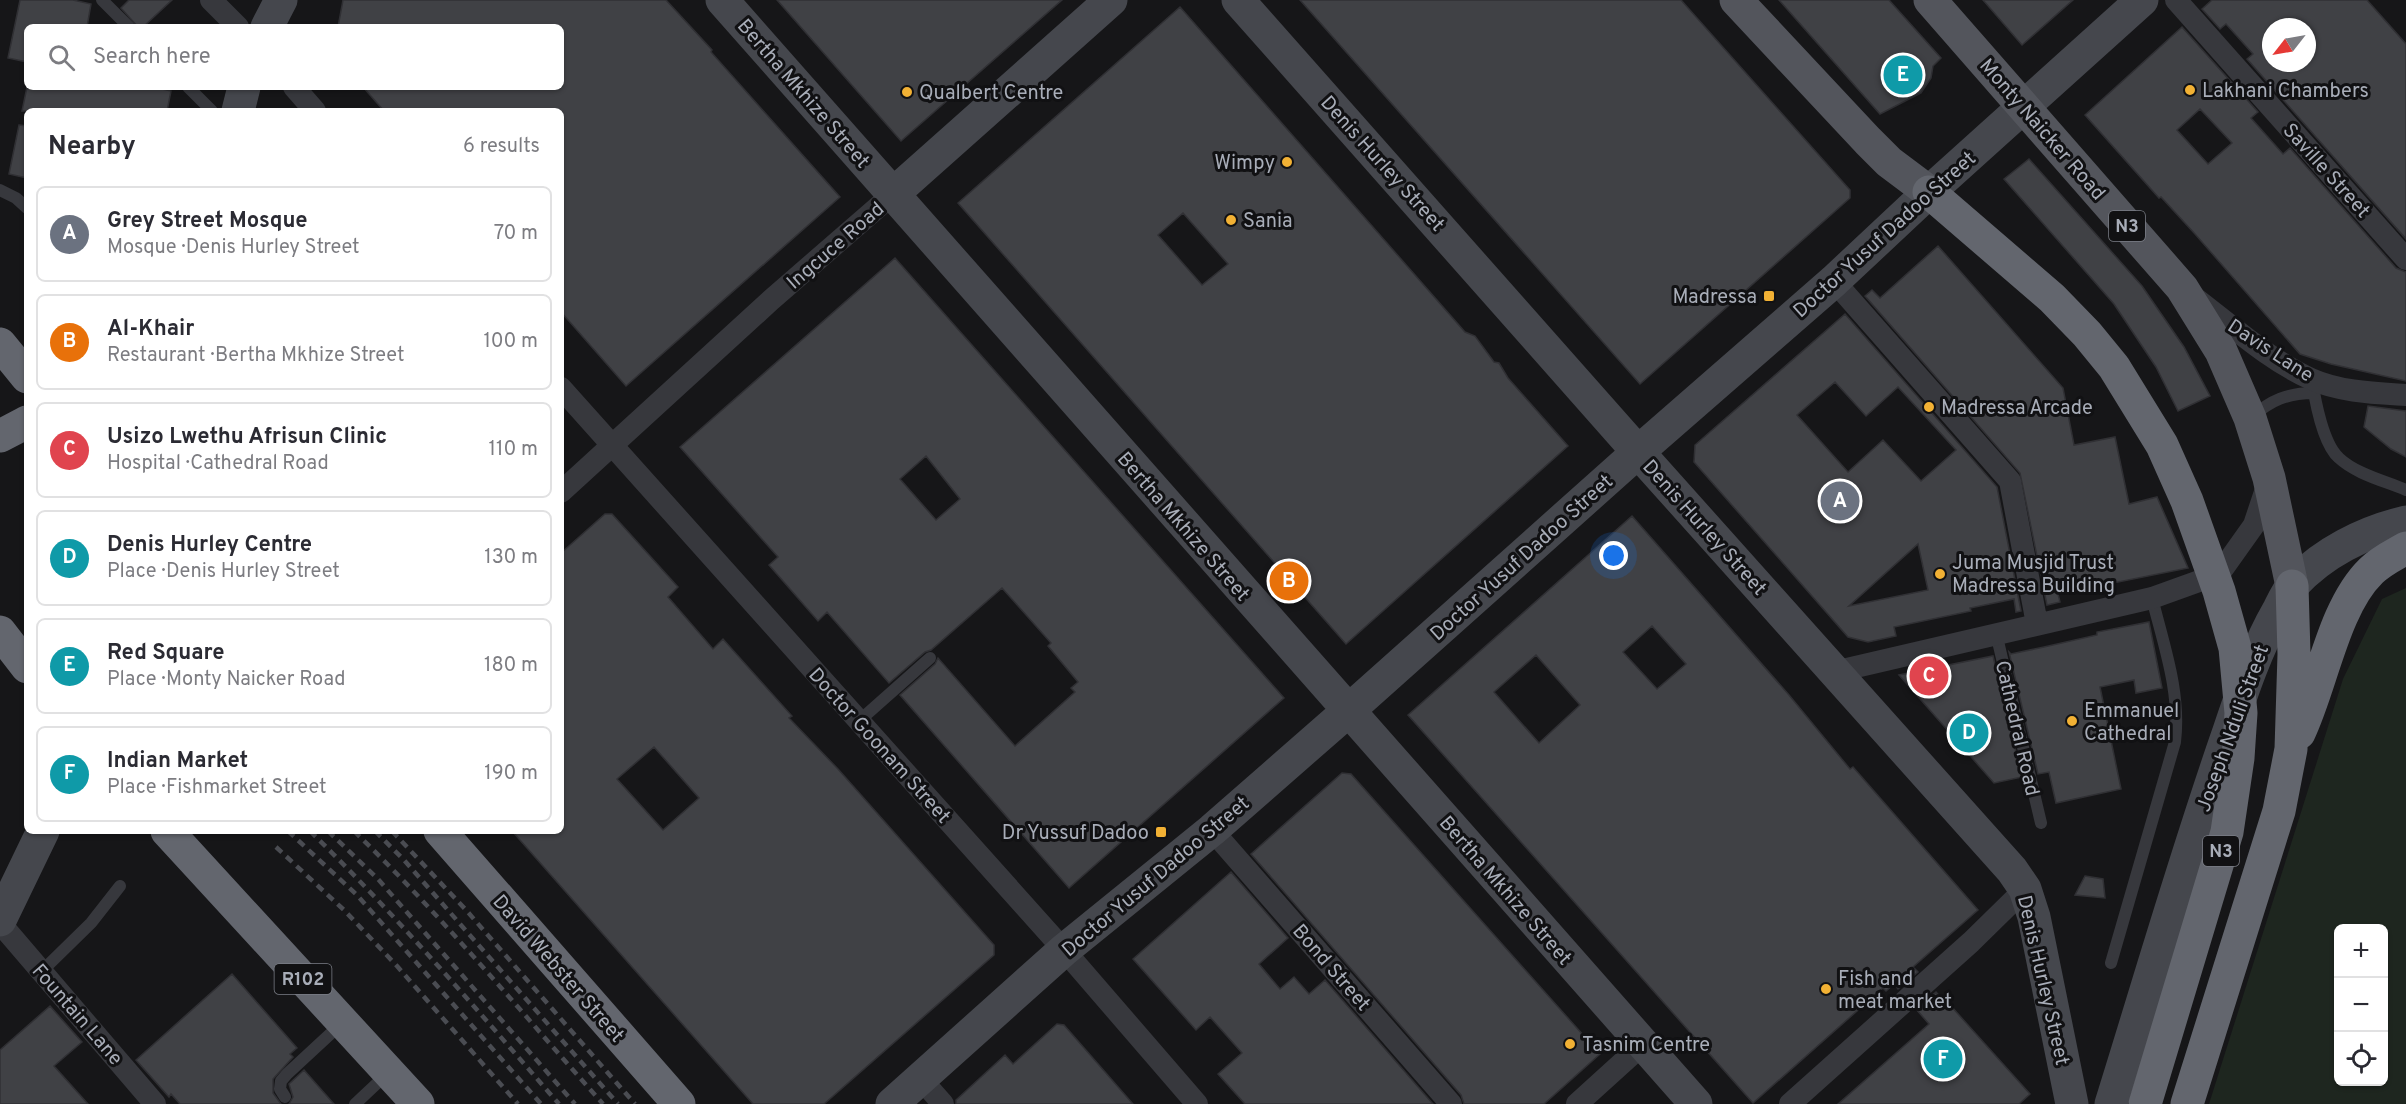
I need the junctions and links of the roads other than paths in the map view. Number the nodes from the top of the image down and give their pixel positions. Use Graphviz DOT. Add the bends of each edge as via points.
graph roads {
  1 [pos="102,0"];
  2 [pos="211,0"];
  3 [pos="722,0"];
  4 [pos="1111,0"];
  5 [pos="1239,0"];
  6 [pos="1736,0"];
  7 [pos="1930,0"];
  8 [pos="2142,0"];
  9 [pos="2176,0"];
  10 [pos="126,24"];
  11 [pos="235,24"];
  12 [pos="191,90"];
  13 [pos="243,90"];
  14 [pos="297,90"];
  15 [pos="209,108"];
  16 [pos="239,108"];
  17 [pos="312,108"];
  18 [pos="2024,108"];
  19 [pos="0,190"];
  20 [pos="1929,192"];
  21 [pos="893,194"];
  22 [pos="24,205"];
  23 [pos="2406,259"];
  24 [pos="1834,281"];
  25 [pos="2182,288"];
  26 [pos="0,344"];
  27 [pos="24,373"];
  28 [pos="2313,387"];
  29 [pos="564,391"];
  30 [pos="2406,395"];
  31 [pos="2250,418"];
  32 [pos="24,423"];
  33 [pos="0,435"];
  34 [pos="612,445"];
  35 [pos="1638,452"];
  36 [pos="2269,478"];
  37 [pos="564,489"];
  38 [pos="2406,490"];
  39 [pos="2406,522"];
  40 [pos="2406,548"];
  41 [pos="2292,586"];
  42 [pos="2152,598"];
  43 [pos="2037,624"];
  44 [pos="0,632"];
  45 [pos="1996,633"];
  46 [pos="930,658"];
  47 [pos="24,661"];
  48 [pos="1834,672"];
  49 [pos="1348,711"];
  50 [pos="859,721"];
  51 [pos="2291,749"];
  52 [pos="2041,823"];
  53 [pos="1212,830"];
  54 [pos="42,834"];
  55 [pos="170,834"];
  56 [pos="443,834"];
  57 [pos="120,886"];
  58 [pos="2025,889"];
  59 [pos="0,922"];
  60 [pos="1064,950"];
  61 [pos="2111,963"];
  62 [pos="42,971"];
  63 [pos="343,1022"];
  64 [pos="1642,1045"];
  65 [pos="389,1072"];
  66 [pos="920,1078"];
  67 [pos="285,1097"];
  68 [pos="155,1104"];
  69 [pos="355,1104"];
  70 [pos="418,1104"];
  71 [pos="680,1104"];
  72 [pos="892,1104"];
  73 [pos="943,1104"];
  74 [pos="1197,1104"];
  75 [pos="1451,1104"];
  76 [pos="1577,1104"];
  77 [pos="1696,1104"];
  78 [pos="1790,1104"];
  79 [pos="2072,1104"];
  80 [pos="2111,1104"];
  81 [pos="2145,1104"];
  82 [pos="2187,1104"];
  1 -- 10 [label="lane"];
  2 -- 11 [label="street"];
  3 -- 21 [label="street, Bertha Mkhize Street"];
  4 -- 21 [label="street, Ingcuce Road"];
  5 -- 35 [label="street, Denis Hurley Street"];
  6 -- 20 [label="main road" via="1889,162"];
  7 -- 18 [label="main road, Monty Naicker Road"];
  8 -- 18 [label="street, Doctor Yusuf Dadoo Street"];
  9 -- 23 [label="street, Saville Street"];
  12 -- 15 [label="lane"];
  13 -- 16 [label="street"];
  14 -- 17 [label="street"];
  18 -- 20 [label="street, Doctor Yusuf Dadoo Street"];
  18 -- 25 [label="main road, Monty Naicker Road / N3"];
  19 -- 22 [label="lane"];
  20 -- 24 [label="street, Doctor Yusuf Dadoo Street"];
  20 -- 81 [label="highway, N3" via="2052,297 2114,368 2162,445 2187,501 2235,648 2241,713 2227,832"];
  21 -- 34 [label="street, Ingcuce Road"];
  21 -- 49 [label="street, Bertha Mkhize Street"];
  24 -- 35 [label="street, Doctor Yusuf Dadoo Street"];
  24 -- 43 [label="street" via="2010,481"];
  25 -- 28 [label="street, Davis Lane"];
  25 -- 31 [label="main road, Monty Naicker Road / N3" via="2222,351"];
  26 -- 27 [label="highway"];
  28 -- 30 [label="street, Davis Lane"];
  28 -- 31 [label="lane" via="2287,395"];
  28 -- 38 [label="lane" via="2337,458"];
  29 -- 34 [label="street, Doctor Goonam Street"];
  31 -- 36 [label="main road, Monty Naicker Road / N3"];
  32 -- 33 [label="highway"];
  34 -- 37 [label="street, Ingcuce Road"];
  34 -- 50 [label="street, Doctor Goonam Street"];
  35 -- 48 [label="street, Denis Hurley Street"];
  35 -- 49 [label="street, Doctor Yusuf Dadoo Street"];
  36 -- 41 [label="main road, Monty Naicker Road / N3"];
  36 -- 42 [label="street, Cathedral Road" via="2254,525 2222,570"];
  39 -- 41 [label="street, Joseph Nduli Street" via="2379,528 2343,545"];
  40 -- 51 [label="highway" via="2370,572 2347,608"];
  41 -- 51 [label="highway, N3"];
  41 -- 80 [label="street, Joseph Nduli Street" via="2268,627 2246,680"];
  42 -- 43 [label="street, Cathedral Road"];
  42 -- 61 [label="lane" via="2177,701 2175,742"];
  43 -- 45 [label="street, Cathedral Road"];
  44 -- 47 [label="highway"];
  45 -- 48 [label="street, Cathedral Road"];
  45 -- 52 [label="lane, Cathedral Road"];
  46 -- 50 [label="lane"];
  48 -- 58 [label="street, Denis Hurley Street"];
  49 -- 53 [label="street, Doctor Yusuf Dadoo Street"];
  49 -- 64 [label="street, Bertha Mkhize Street"];
  50 -- 60 [label="street, Doctor Goonam Street"];
  51 -- 82 [label="highway, N3" via="2279,810"];
  53 -- 60 [label="street, Doctor Yusuf Dadoo Street"];
  53 -- 75 [label="street, Bond Street"];
  54 -- 59 [label="street"];
  55 -- 63 [label="highway, R102"];
  56 -- 71 [label="highway, David Webster Street"];
  57 -- 62 [label="lane" via="91,923"];
  58 -- 78 [label="street"];
  58 -- 79 [label="street, Denis Hurley Street"];
  59 -- 62 [label="street, Fountain Lane"];
  60 -- 66 [label="street, Doctor Yusuf Dadoo Street"];
  60 -- 74 [label="street, Doctor Goonam Street"];
  62 -- 68 [label="street, Fountain Lane"];
  63 -- 65 [label="highway, R102"];
  63 -- 67 [label="lane" via="281,1081"];
  64 -- 76 [label="street"];
  64 -- 77 [label="street, Bertha Mkhize Street"];
  65 -- 69 [label="lane"];
  65 -- 70 [label="highway, R102"];
  66 -- 72 [label="street, Doctor Yusuf Dadoo Street"];
  66 -- 73 [label="street"];
}
